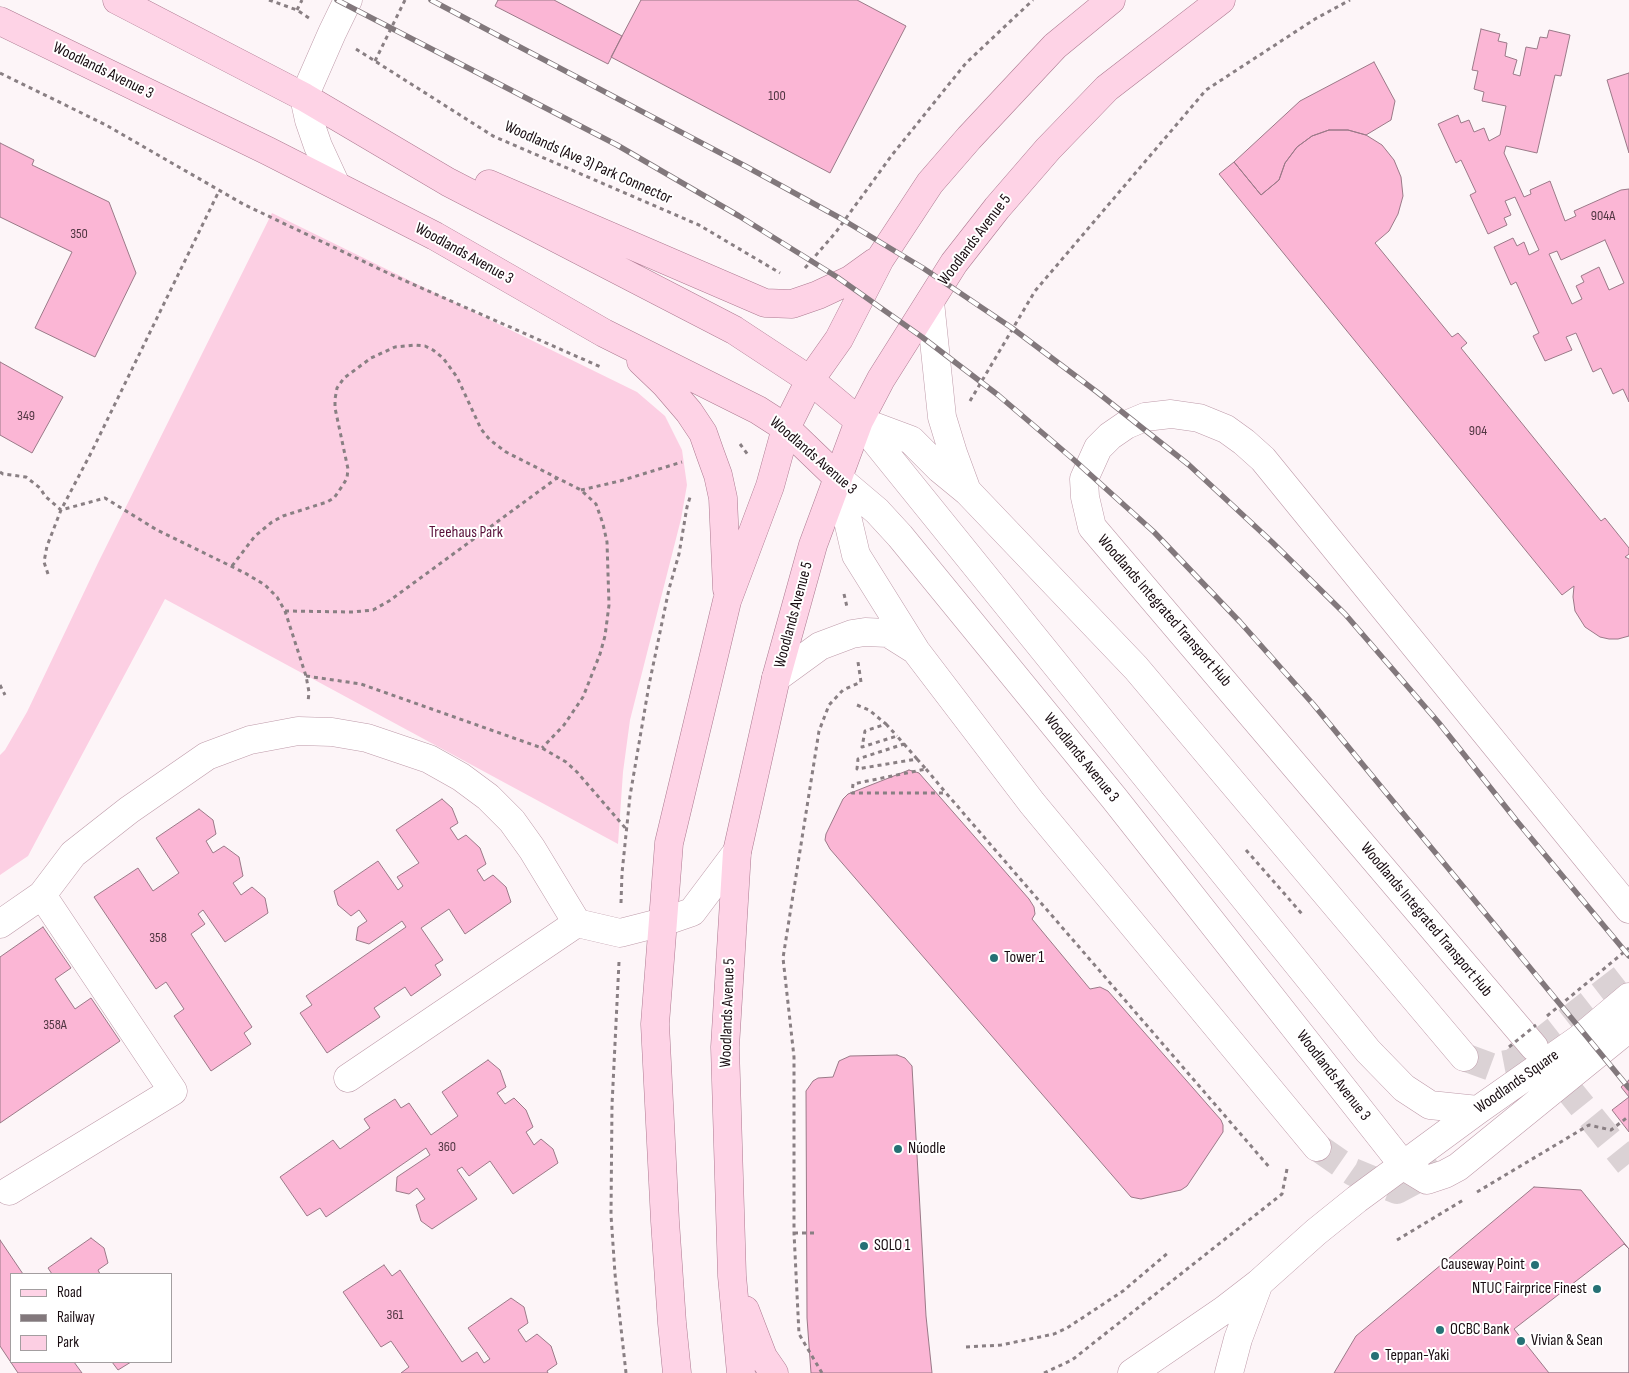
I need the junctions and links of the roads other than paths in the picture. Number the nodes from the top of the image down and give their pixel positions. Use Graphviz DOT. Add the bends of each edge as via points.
graph roads {
  1 [pos="117,0"];
  2 [pos="348,0"];
  3 [pos="1111,0"];
  4 [pos="1221,0"];
  5 [pos="0,21"];
  6 [pos="304,97"];
  7 [pos="352,125"];
  8 [pos="336,185"];
  9 [pos="880,259"];
  10 [pos="930,302"];
  11 [pos="604,332"];
  12 [pos="810,380"];
  13 [pos="859,421"];
  14 [pos="786,428"];
  15 [pos="838,478"];
  16 [pos="968,492"];
  17 [pos="727,601"];
  18 [pos="916,651"];
  19 [pos="776,678"];
  20 [pos="738,852"];
  21 [pos="42,895"];
  22 [pos="1629,909"];
  23 [pos="662,922"];
  24 [pos="577,923"];
  25 [pos="0,924"];
  26 [pos="1629,996"];
  27 [pos="1629,1028"];
  28 [pos="1526,1040"];
  29 [pos="1464,1057"];
  30 [pos="348,1078"];
  31 [pos="1478,1110"];
  32 [pos="1317,1147"];
  33 [pos="1404,1166"];
  34 [pos="9,1191"];
  35 [pos="732,1276"];
  36 [pos="1259,1283"];
  37 [pos="677,1373"];
  38 [pos="741,1373"];
  39 [pos="774,1373"];
  40 [pos="1132,1373"];
  41 [pos="1229,1373"];
  1 -- 6 [label="main road"];
  2 -- 6 [label="street"];
  3 -- 9 [label="main road" via="1055,46 969,138 930,183"];
  4 -- 10 [label="main road, Woodlands Avenue 5" via="1107,88 1048,149 954,263"];
  5 -- 8 [label="main road, Woodlands Avenue 3"];
  6 -- 7 [label="main road"];
  6 -- 8 [label="street" via="318,146"];
  7 -- 9 [label="main road" via="765,303 792,304 818,295 850,280"];
  7 -- 12 [label="main road" via="448,182 734,330"];
  8 -- 11 [label="main road, Woodlands Avenue 3" via="435,236"];
  9 -- 12 [label="main road" via="838,339"];
  10 -- 13 [label="main road, Woodlands Avenue 5" via="881,379"];
  10 -- 16 [label="street" via="942,417"];
  11 -- 14 [label="main road, Woodlands Avenue 3" via="758,410"];
  11 -- 17 [label="main road" via="643,363 682,403 703,433 723,498"];
  12 -- 13 [label="main road"];
  12 -- 14 [label="main road"];
  13 -- 15 [label="main road, Woodlands Avenue 5"];
  13 -- 16 [label="street" via="911,440"];
  13 -- 31 [label="street" via="1368,1051 1404,1088 1430,1104"];
  14 -- 15 [label="main road, Woodlands Avenue 3"];
  14 -- 17 [label="main road" via="770,486"];
  15 -- 18 [label="street" via="856,555"];
  15 -- 19 [label="main road, Woodlands Avenue 5" via="813,545"];
  15 -- 33 [label="street, Woodlands Avenue 3" via="877,511 900,536 1114,798"];
  16 -- 29 [label="street" via="1136,668"];
  17 -- 23 [label="main road" via="668,843"];
  18 -- 19 [label="street" via="888,633 852,634 820,646"];
  18 -- 32 [label="street" via="1032,803"];
  19 -- 20 [label="main road, Woodlands Avenue 5"];
  20 -- 23 [label="street" via="692,912"];
  20 -- 35 [label="main road, Woodlands Avenue 5" via="725,1046"];
  21 -- 24 [label="street" via="73,854 128,810 207,756 250,740 298,731 332,732 367,738 429,758 488,797 512,820"];
  21 -- 25 [label="street"];
  21 -- 34 [label="street" via="173,1091"];
  22 -- 28 [label="street, Woodlands Integrated Transport Hub" via="1257,454 1226,429 1199,418 1171,414 1145,417 1126,425 1098,448 1084,480 1092,527"];
  23 -- 24 [label="street" via="620,933"];
  23 -- 37 [label="main road" via="655,1024 665,1230"];
  24 -- 30 [label="street"];
  26 -- 31 [label="street, Woodlands Square" via="1579,1039"];
  27 -- 33 [label="street, Woodlands Square" via="1477,1152 1445,1174 1427,1180"];
  31 -- 33 [label="street, Woodlands Square"];
  33 -- 36 [label="street, Woodlands Square" via="1316,1232"];
  35 -- 38 [label="main road, Woodlands Avenue 5"];
  35 -- 39 [label="main road" via="763,1357"];
  36 -- 40 [label="street" via="1190,1335"];
  36 -- 41 [label="street, Woodlands Square"];
}
